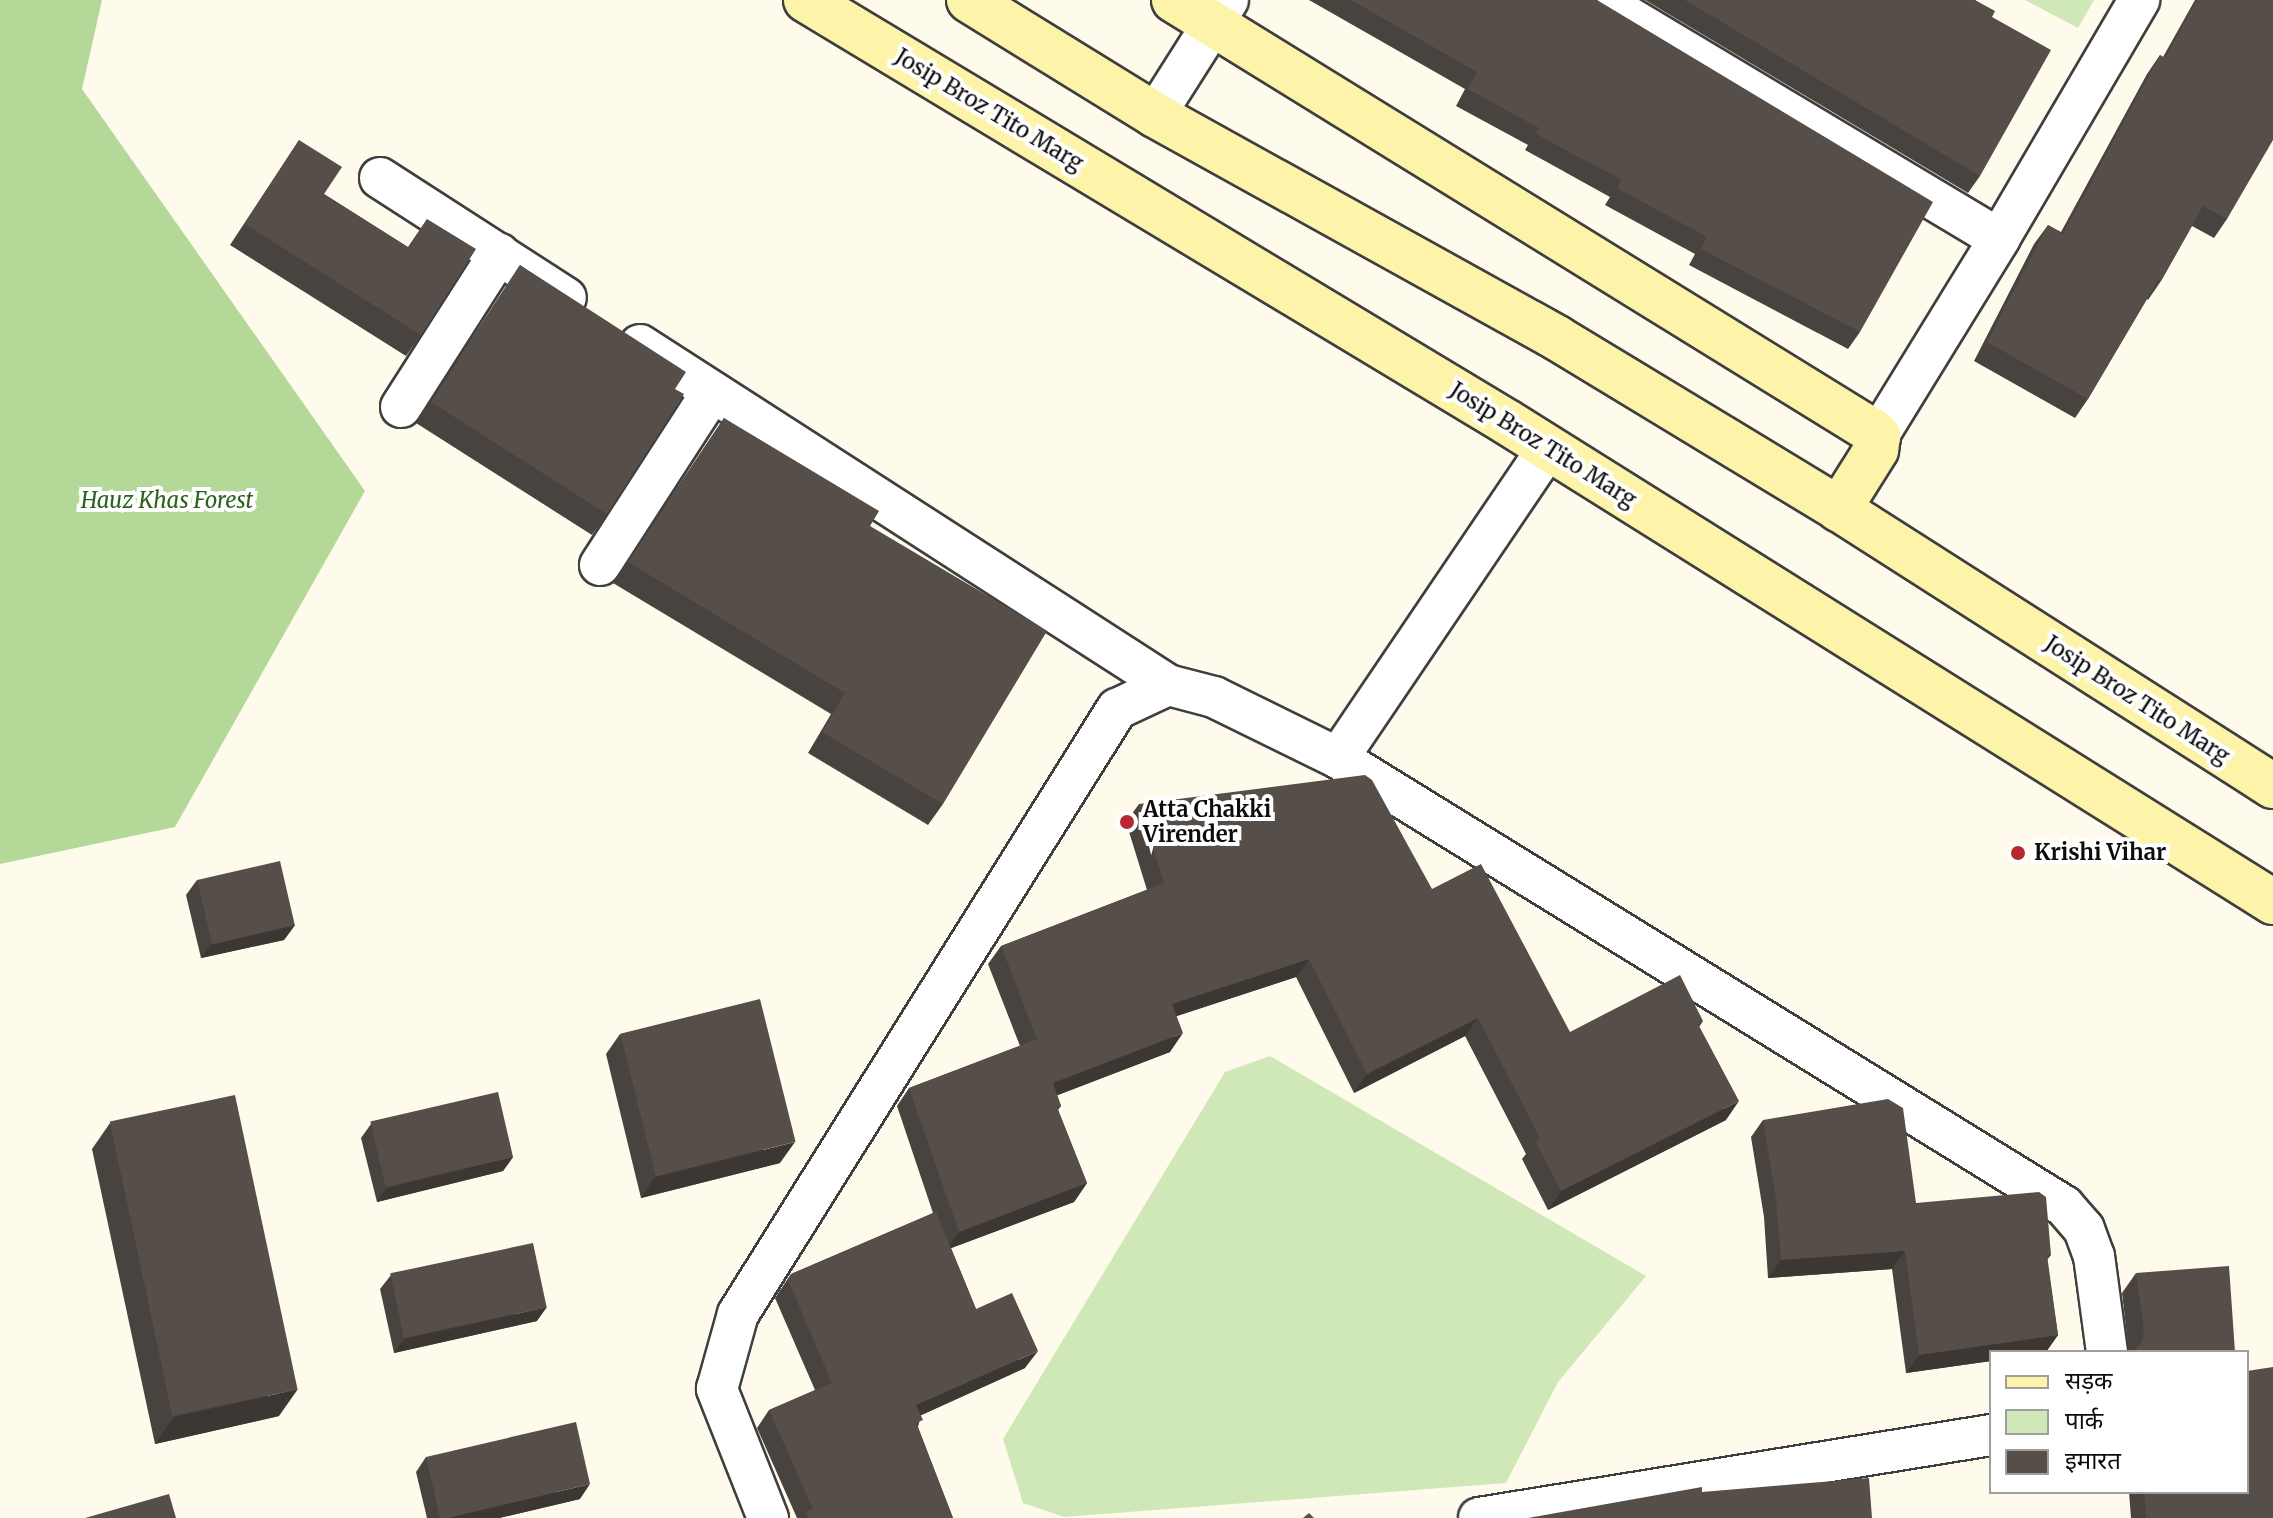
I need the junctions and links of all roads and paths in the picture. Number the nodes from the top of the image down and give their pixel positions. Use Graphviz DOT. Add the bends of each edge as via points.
graph roads {
  1 [pos="806,0"];
  2 [pos="969,0"];
  3 [pos="1174,0"];
  4 [pos="1600,0"];
  5 [pos="2139,0"];
  6 [pos="1221,12"];
  7 [pos="1155,115"];
  8 [pos="380,178"];
  9 [pos="1999,239"];
  10 [pos="499,254"];
  11 [pos="712,392"];
  12 [pos="401,407"];
  13 [pos="1878,436"];
  14 [pos="1548,448"];
  15 [pos="1839,509"];
  16 [pos="600,565"];
  17 [pos="1168,685"];
  18 [pos="1338,758"];
  19 [pos="2273,786"];
  20 [pos="2273,902"];
  21 [pos="2107,1350"];
  22 [pos="1989,1435"];
  23 [pos="768,1518"];
  24 [pos="1479,1518"];
  1 -- 14 [label="main road, Josip Broz Tito Marg"];
  2 -- 7 [label="main road, Josip Broz Tito Marg"];
  3 -- 6 [label="main road"];
  4 -- 9 [label="street"];
  5 -- 9 [label="street"];
  6 -- 7 [label="street"];
  6 -- 13 [label="main road"];
  7 -- 15 [label="main road, Josip Broz Tito Marg" via="1557,338"];
  8 -- 10 [label="street"];
  9 -- 13 [label="street"];
  10 -- 11 [label="street"];
  10 -- 12 [label="street"];
  11 -- 16 [label="street"];
  11 -- 17 [label="street"];
  13 -- 15 [label="main road" via="1876,450"];
  14 -- 18 [label="street"];
  14 -- 20 [label="main road, Josip Broz Tito Marg"];
  15 -- 19 [label="main road, Josip Broz Tito Marg"];
  17 -- 18 [label="street" via="1214,697"];
  17 -- 23 [label="street" via="1117,709 738,1314 717,1389"];
  18 -- 21 [label="street" via="2064,1206 2084,1229 2094,1256"];
  22 -- 24 [label="street"];
}
